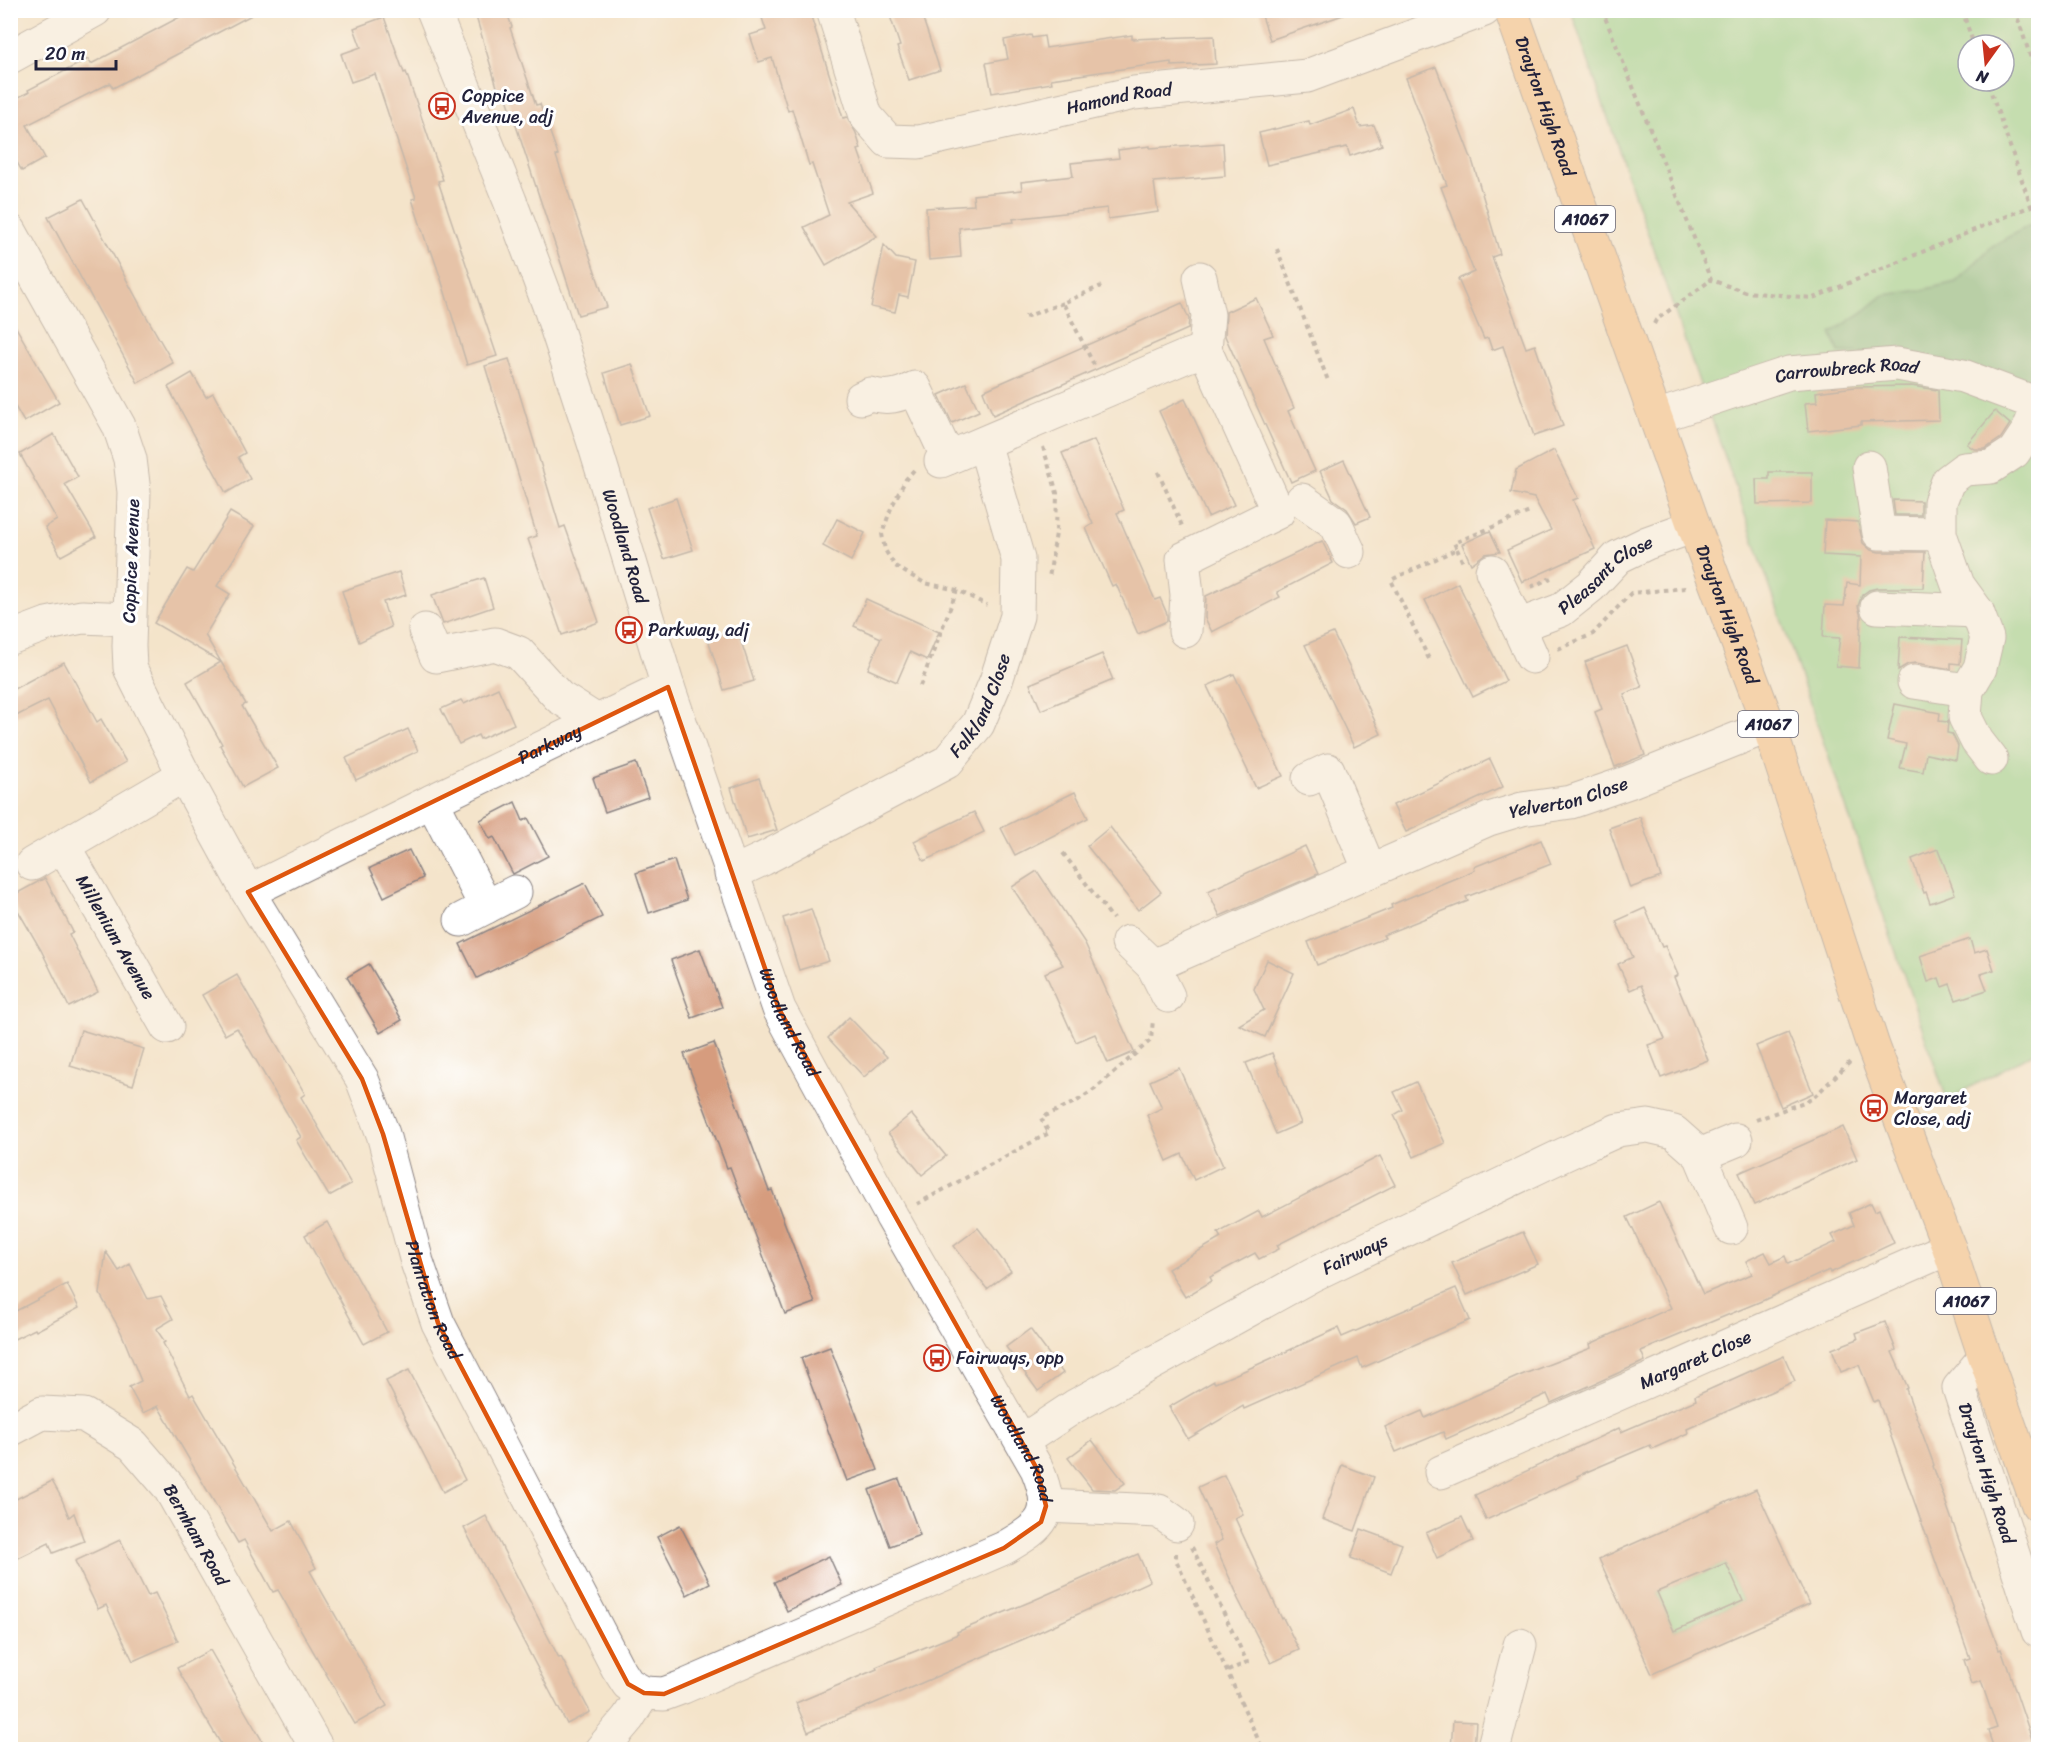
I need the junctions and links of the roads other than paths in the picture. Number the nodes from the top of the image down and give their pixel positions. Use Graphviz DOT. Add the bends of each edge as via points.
graph roads {
  1 [pos="95,10"];
  2 [pos="433,10"];
  3 [pos="833,10"];
  4 [pos="1484,10"];
  5 [pos="1512,10"];
  6 [pos="10,57"];
  7 [pos="10,231"];
  8 [pos="1200,278"];
  9 [pos="1205,350"];
  10 [pos="861,398"];
  11 [pos="2038,405"];
  12 [pos="1656,417"];
  13 [pos="984,443"];
  14 [pos="1869,467"];
  15 [pos="1301,501"];
  16 [pos="1694,526"];
  17 [pos="1940,534"];
  18 [pos="1349,552"];
  19 [pos="1492,571"];
  20 [pos="1877,607"];
  21 [pos="1977,611"];
  22 [pos="129,619"];
  23 [pos="1518,626"];
  24 [pos="425,630"];
  25 [pos="1185,631"];
  26 [pos="10,638"];
  27 [pos="1532,657"];
  28 [pos="1914,682"];
  29 [pos="668,687"];
  30 [pos="1967,690"];
  31 [pos="597,721"];
  32 [pos="1769,726"];
  33 [pos="1991,759"];
  34 [pos="1328,770"];
  35 [pos="184,775"];
  36 [pos="432,801"];
  37 [pos="64,847"];
  38 [pos="32,864"];
  39 [pos="1370,871"];
  40 [pos="731,874"];
  41 [pos="248,892"];
  42 [pos="516,892"];
  43 [pos="1128,942"];
  44 [pos="1153,966"];
  45 [pos="1168,996"];
  46 [pos="167,1028"];
  47 [pos="1736,1140"];
  48 [pos="1700,1155"];
  49 [pos="1731,1228"];
  50 [pos="1949,1248"];
  51 [pos="1985,1358"];
  52 [pos="10,1430"];
  53 [pos="1022,1441"];
  54 [pos="1441,1472"];
  55 [pos="2038,1504"];
  56 [pos="1046,1506"];
  57 [pos="1177,1524"];
  58 [pos="2038,1631"];
  59 [pos="1520,1646"];
  60 [pos="644,1693"];
  61 [pos="318,1749"];
  62 [pos="601,1749"];
  63 [pos="1493,1749"];
  1 -- 6 [label="street"];
  2 -- 29 [label="street, Woodland Road" via="550,308"];
  3 -- 4 [label="street, Hamond Road" via="866,116 888,141 919,142 1134,93 1307,76"];
  5 -- 12 [label="main road, Drayton High Road / A1067"];
  7 -- 22 [label="street, Coppice Avenue" via="119,426 130,459 134,492"];
  8 -- 9 [label="street" via="1208,315"];
  9 -- 13 [label="street"];
  9 -- 15 [label="street"];
  10 -- 13 [label="street" via="870,394 897,397 915,388 944,460"];
  11 -- 12 [label="street, Carrowbreck Road" via="1963,376 1898,364 1789,373"];
  11 -- 17 [label="street" via="2014,452 1990,467 1964,469 1948,481 1940,502"];
  12 -- 16 [label="main road, Drayton High Road / A1067"];
  13 -- 40 [label="street, Falkland Close" via="1018,559 1017,616 978,724 947,762"];
  14 -- 17 [label="street" via="1879,533"];
  15 -- 18 [label="street" via="1336,524"];
  15 -- 25 [label="street" via="1188,556"];
  16 -- 23 [label="street, Pleasant Close" via="1618,557 1561,610"];
  16 -- 32 [label="main road, Drayton High Road / A1067"];
  17 -- 21 [label="street" via="1958,585"];
  19 -- 23 [label="street"];
  20 -- 21 [label="street"];
  21 -- 30 [label="street" via="1987,639 1980,668"];
  22 -- 26 [label="street" via="82,617 47,624"];
  22 -- 35 [label="street, Coppice Avenue" via="130,668"];
  23 -- 27 [label="street"];
  24 -- 31 [label="street" via="436,656 495,644 519,653 559,697"];
  28 -- 30 [label="street"];
  29 -- 31 [label="street, Parkway"];
  29 -- 40 [label="street, Woodland Road"];
  30 -- 33 [label="street" via="1965,717"];
  31 -- 36 [label="street, Parkway"];
  32 -- 39 [label="street, Yelverton Close" via="1571,802 1522,809 1489,819"];
  32 -- 50 [label="main road, Drayton High Road / A1067" via="1873,1046"];
  34 -- 39 [label="street"];
  35 -- 37 [label="street"];
  35 -- 41 [label="street, Coppice Avenue"];
  36 -- 41 [label="street, Parkway"];
  36 -- 42 [label="street" via="474,913"];
  37 -- 38 [label="street"];
  37 -- 46 [label="street, Millenium Avenue"];
  39 -- 44 [label="street, Yelverton Close"];
  40 -- 53 [label="street, Woodland Road" via="779,1009 892,1217"];
  41 -- 60 [label="street, Plantation Road" via="362,1079 383,1134 417,1262 438,1323 617,1667 627,1684"];
  43 -- 44 [label="street"];
  44 -- 45 [label="street"];
  47 -- 48 [label="street"];
  48 -- 49 [label="street, Fairways"];
  48 -- 53 [label="street, Fairways" via="1674,1132 1648,1126 1618,1130 1312,1275 1075,1407"];
  50 -- 51 [label="main road, Drayton High Road / A1067"];
  50 -- 54 [label="street, Margaret Close"];
  51 -- 55 [label="main road, Drayton High Road / A1067"];
  51 -- 58 [label="street, Drayton High Road" via="1959,1388"];
  52 -- 61 [label="street, Bernham Road" via="42,1413 84,1414 133,1445 169,1487"];
  53 -- 56 [label="street, Woodland Road" via="1045,1488"];
  56 -- 57 [label="street" via="1159,1512"];
  56 -- 60 [label="street, Woodland Road" via="1041,1522 1004,1548 683,1687 664,1694"];
  59 -- 63 [label="street"];
  60 -- 62 [label="street"];
}
